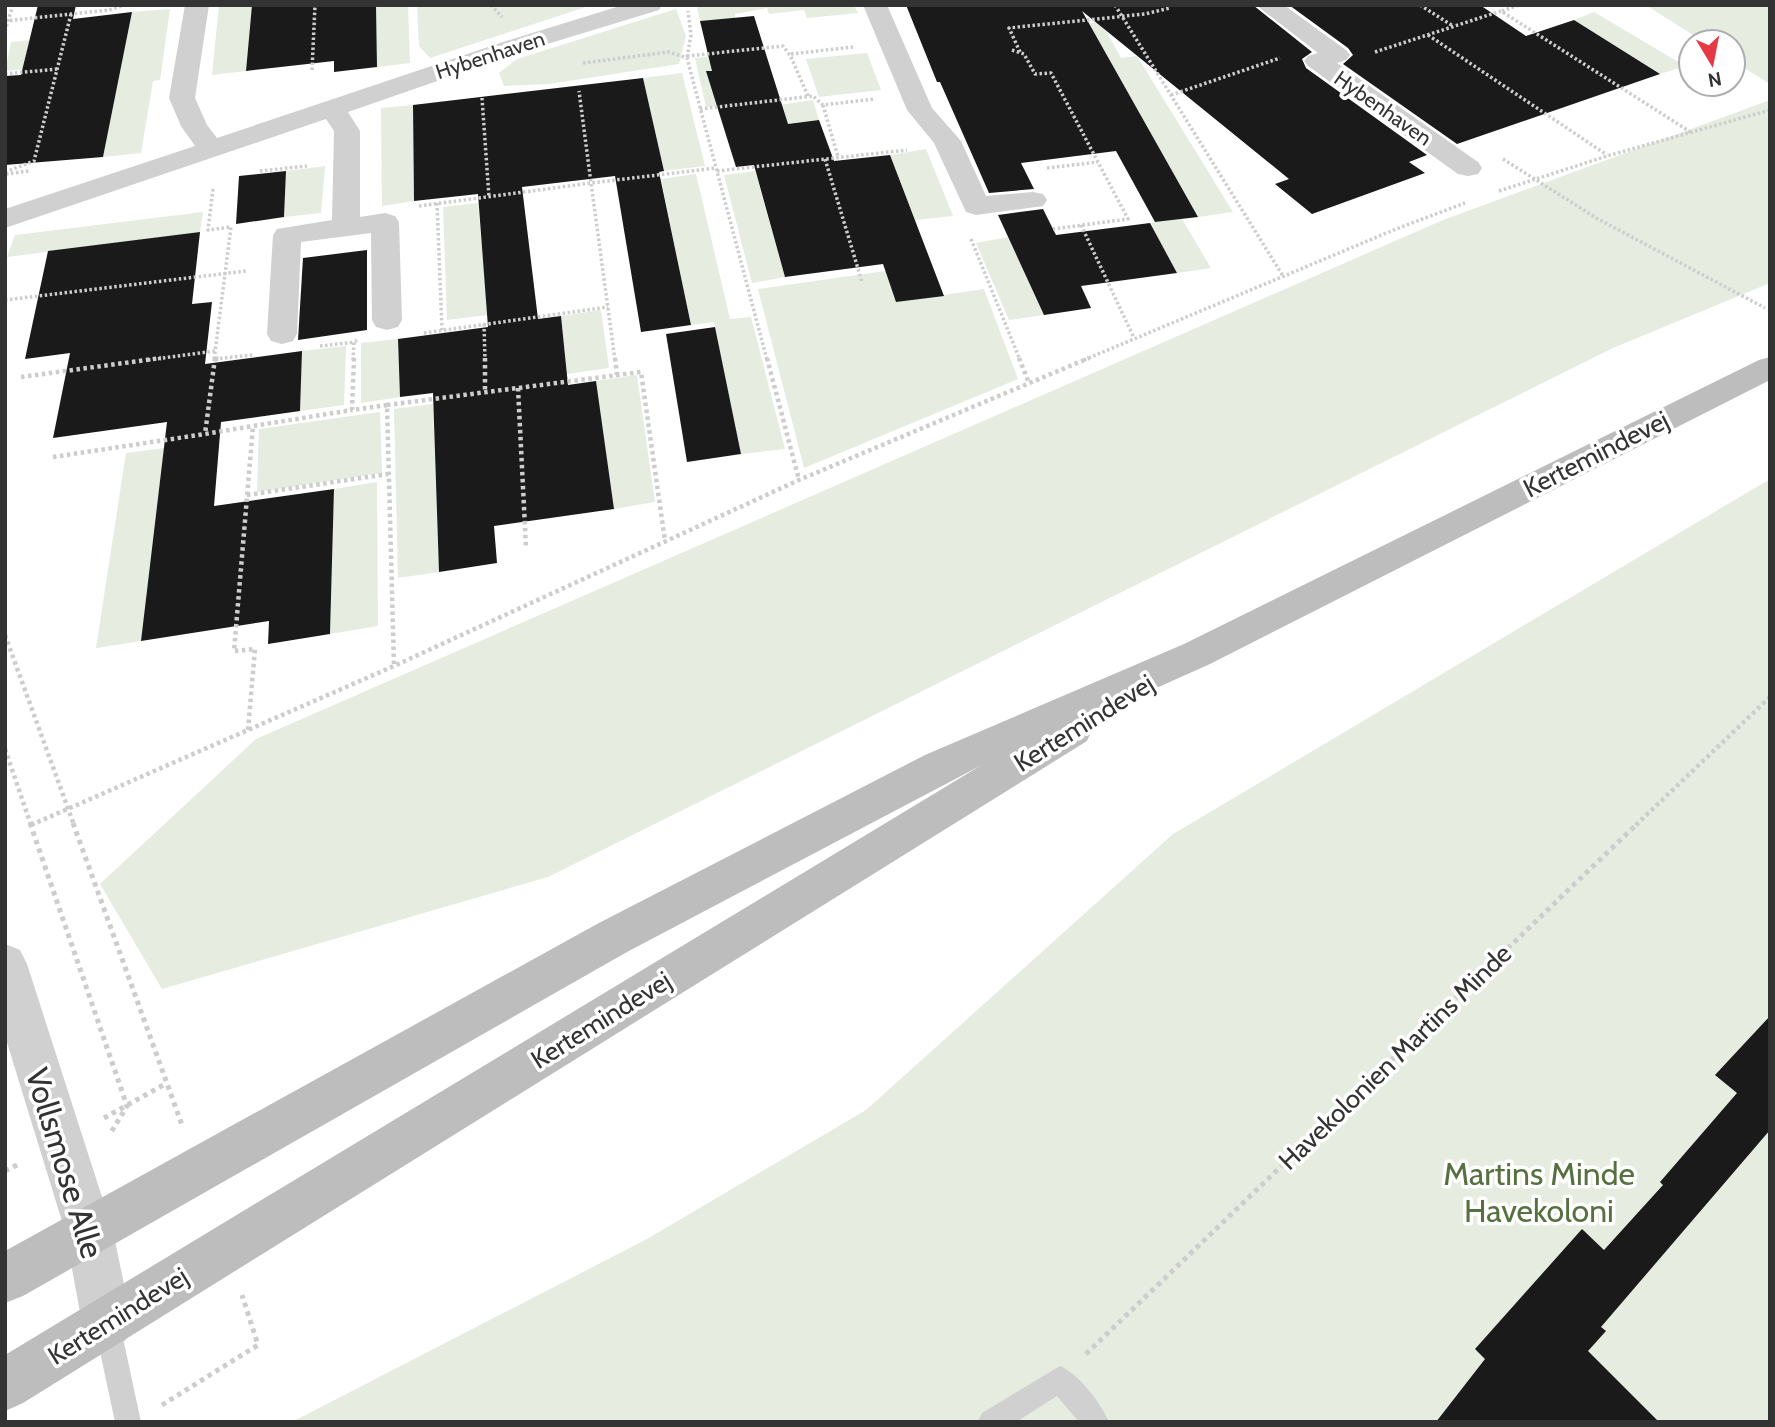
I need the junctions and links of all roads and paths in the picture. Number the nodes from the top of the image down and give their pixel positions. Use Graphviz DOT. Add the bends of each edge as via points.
graph roads {
  1 [pos="13,5"];
  2 [pos="125,5"];
  3 [pos="197,5"];
  4 [pos="315,5"];
  5 [pos="650,5"];
  6 [pos="682,5"];
  7 [pos="875,5"];
  8 [pos="1115,5"];
  9 [pos="1170,5"];
  10 [pos="1268,5"];
  11 [pos="1420,5"];
  12 [pos="1519,5"];
  13 [pos="110,7"];
  14 [pos="1501,12"];
  15 [pos="71,14"];
  16 [pos="1122,16"];
  17 [pos="7,21"];
  18 [pos="1454,27"];
  19 [pos="5,31"];
  20 [pos="1427,35"];
  21 [pos="525,42"];
  22 [pos="891,43"];
  23 [pos="1020,53"];
  24 [pos="791,54"];
  25 [pos="687,57"];
  26 [pos="1327,58"];
  27 [pos="57,69"];
  28 [pos="312,70"];
  29 [pos="5,74"];
  30 [pos="579,91"];
  31 [pos="913,94"];
  32 [pos="1171,95"];
  33 [pos="808,97"];
  34 [pos="482,98"];
  35 [pos="823,105"];
  36 [pos="332,108"];
  37 [pos="701,110"];
  38 [pos="1770,110"];
  39 [pos="1692,134"];
  40 [pos="949,145"];
  41 [pos="211,149"];
  42 [pos="1607,156"];
  43 [pos="838,157"];
  44 [pos="825,159"];
  45 [pos="1468,168"];
  46 [pos="716,169"];
  47 [pos="5,172"];
  48 [pos="1535,179"];
  49 [pos="591,183"];
  50 [pos="213,189"];
  51 [pos="1490,194"];
  52 [pos="489,197"];
  53 [pos="1033,200"];
  54 [pos="436,203"];
  55 [pos="1466,203"];
  56 [pos="5,219"];
  57 [pos="385,222"];
  58 [pos="1081,225"];
  59 [pos="346,227"];
  60 [pos="286,266"];
  61 [pos="225,273"];
  62 [pos="1283,276"];
  63 [pos="862,282"];
  64 [pos="5,300"];
  65 [pos="1765,308"];
  66 [pos="387,320"];
  67 [pos="484,324"];
  68 [pos="442,330"];
  69 [pos="282,334"];
  70 [pos="1134,339"];
  71 [pos="215,351"];
  72 [pos="1770,367"];
  73 [pos="617,375"];
  74 [pos="21,377"];
  75 [pos="518,388"];
  76 [pos="485,392"];
  77 [pos="387,405"];
  78 [pos="352,410"];
  79 [pos="253,426"];
  80 [pos="205,434"];
  81 [pos="54,457"];
  82 [pos="388,474"];
  83 [pos="799,480"];
  84 [pos="247,495"];
  85 [pos="665,541"];
  86 [pos="527,547"];
  87 [pos="5,635"];
  88 [pos="1197,654"];
  89 [pos="394,666"];
  90 [pos="1770,697"];
  91 [pos="248,730"];
  92 [pos="5,749"];
  93 [pos="68,808"];
  94 [pos="31,825"];
  95 [pos="5,964"];
  96 [pos="197,1169"];
  97 [pos="82,1212"];
  98 [pos="227,1249"];
  99 [pos="5,1278"];
  100 [pos="107,1323"];
  101 [pos="1060,1379"];
  102 [pos="5,1385"];
  103 [pos="158,1408"];
  104 [pos="128,1422"];
  105 [pos="991,1422"];
  106 [pos="1096,1422"];
  1 -- 17 [label="path"];
  2 -- 13 [label="path"];
  3 -- 41 [label="street" via="182,98"];
  4 -- 28 [label="path"];
  5 -- 21 [label="street, Hybenhaven"];
  6 -- 25 [label="path" via="688,11 691,34"];
  7 -- 22 [label="street"];
  8 -- 16 [label="path"];
  9 -- 16 [label="path"];
  10 -- 26 [label="street, Hybenhaven"];
  11 -- 18 [label="path"];
  12 -- 14 [label="path"];
  13 -- 15 [label="path"];
  14 -- 18 [label="path"];
  14 -- 39 [label="path"];
  15 -- 17 [label="path"];
  15 -- 27 [label="path"];
  16 -- 23 [label="path" via="1009,28"];
  16 -- 32 [label="path"];
  17 -- 19 [label="path"];
  18 -- 20 [label="path"];
  20 -- 26 [label="path" via="1369,54"];
  20 -- 42 [label="path"];
  21 -- 25 [label="path" via="545,61 569,64 669,52"];
  21 -- 36 [label="street, Hybenhaven"];
  22 -- 24 [label="path"];
  22 -- 31 [label="street"];
  24 -- 25 [label="path" via="783,46"];
  24 -- 33 [label="path" via="800,87"];
  25 -- 37 [label="path"];
  26 -- 32 [label="path" via="1294,54"];
  26 -- 45 [label="street, Hybenhaven"];
  27 -- 29 [label="path"];
  27 -- 47 [label="path" via="34,161"];
  30 -- 49 [label="path"];
  31 -- 35 [label="path"];
  31 -- 40 [label="street" via="920,110"];
  32 -- 62 [label="path"];
  33 -- 35 [label="path"];
  33 -- 37 [label="path"];
  34 -- 52 [label="path"];
  35 -- 43 [label="path"];
  36 -- 41 [label="street, Hybenhaven"];
  36 -- 59 [label="street" via="347,131"];
  37 -- 46 [label="path"];
  38 -- 39 [label="path"];
  39 -- 42 [label="path"];
  40 -- 43 [label="path"];
  40 -- 53 [label="street" via="976,206"];
  41 -- 56 [label="street, Hybenhaven"];
  42 -- 48 [label="path"];
  43 -- 44 [label="path"];
  44 -- 46 [label="path"];
  44 -- 63 [label="path"];
  45 -- 48 [label="path" via="1503,158"];
  46 -- 49 [label="path"];
  46 -- 83 [label="path"];
  48 -- 51 [label="path"];
  48 -- 65 [label="path" via="1598,219"];
  49 -- 52 [label="path"];
  49 -- 73 [label="path"];
  50 -- 61 [label="path" via="208,230 231,227"];
  52 -- 54 [label="path"];
  54 -- 57 [label="path" via="404,208"];
  54 -- 68 [label="path"];
  55 -- 62 [label="path"];
  57 -- 59 [label="street"];
  57 -- 66 [label="street"];
  58 -- 70 [label="path"];
  59 -- 60 [label="street" via="287,235"];
  60 -- 61 [label="path"];
  60 -- 69 [label="street"];
  61 -- 64 [label="path"];
  61 -- 71 [label="path"];
  62 -- 70 [label="path"];
  66 -- 78 [label="path" via="354,342"];
  67 -- 76 [label="path"];
  70 -- 83 [label="path"];
  71 -- 74 [label="path"];
  71 -- 80 [label="path"];
  72 -- 88 [label="main road, Kertemindevej"];
  73 -- 75 [label="path"];
  73 -- 85 [label="path" via="640,372"];
  75 -- 76 [label="path"];
  75 -- 86 [label="path"];
  76 -- 77 [label="path"];
  77 -- 78 [label="path"];
  77 -- 82 [label="path"];
  78 -- 79 [label="path"];
  79 -- 80 [label="path"];
  79 -- 84 [label="path"];
  80 -- 81 [label="path"];
  82 -- 84 [label="path"];
  82 -- 89 [label="path"];
  83 -- 85 [label="path"];
  84 -- 91 [label="path" via="234,651 255,649"];
  85 -- 89 [label="path"];
  87 -- 93 [label="path"];
  88 -- 96 [label="main road, Kertemindevej" via="939,767 612,938"];
  88 -- 98 [label="main road, Kertemindevej"];
  89 -- 91 [label="path"];
  90 -- 101 [label="path, Havekolonien Martins Minde"];
  91 -- 93 [label="path"];
  92 -- 94 [label="path"];
  93 -- 94 [label="path"];
  93 -- 96 [label="path"];
  94 -- 97 [label="path" via="127,1106"];
  95 -- 97 [label="street, Vollsmose Alle"];
  96 -- 97 [label="main road, Kertemindevej"];
  97 -- 99 [label="main road, Kertemindevej"];
  97 -- 100 [label="street, Vollsmose Alle"];
  98 -- 100 [label="main road, Kertemindevej"];
  98 -- 103 [label="path" via="258,1345"];
  100 -- 102 [label="main road, Kertemindevej"];
  100 -- 104 [label="lane"];
  101 -- 105 [label="lane"];
  101 -- 106 [label="lane"];
}
